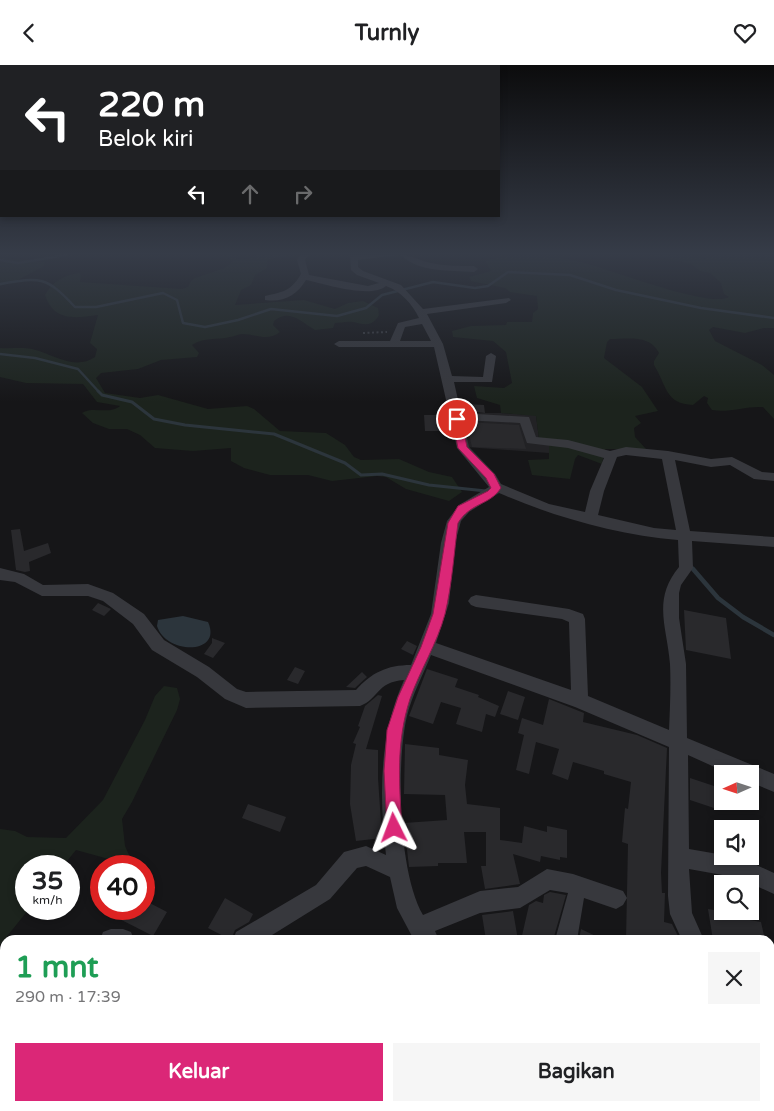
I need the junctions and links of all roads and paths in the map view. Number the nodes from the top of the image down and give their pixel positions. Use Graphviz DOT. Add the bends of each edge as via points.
graph roads {
  1 [pos="413,304"];
  2 [pos="486,304"];
  3 [pos="423,316"];
  4 [pos="398,332"];
  5 [pos="363,333"];
  6 [pos="394,343"];
  7 [pos="339,344"];
  8 [pos="438,344"];
  9 [pos="491,355"];
  10 [pos="448,379"];
  11 [pos="456,418"];
  12 [pos="468,433"];
  13 [pos="610,455"];
  14 [pos="668,455"];
  15 [pos="774,477"];
  16 [pos="495,490"];
  17 [pos="590,519"];
  18 [pos="683,537"];
  19 [pos="774,542"];
  20 [pos="0,574"];
  21 [pos="476,601"];
  22 [pos="427,647"];
  23 [pos="415,672"];
  24 [pos="580,701"];
  25 [pos="678,742"];
  26 [pos="774,783"];
  27 [pos="679,857"];
  28 [pos="400,871"];
  29 [pos="774,885"];
  30 [pos="616,898"];
  31 [pos="575,901"];
  32 [pos="423,934"];
  33 [pos="252,935"];
  34 [pos="567,935"];
  35 [pos="691,935"];
  1 -- 3 [label="street"];
  2 -- 3 [label="street"];
  3 -- 4 [label="street" via="401,325"];
  3 -- 8 [label="street"];
  4 -- 5 [label="path"];
  4 -- 6 [label="street"];
  6 -- 7 [label="street"];
  6 -- 8 [label="street"];
  8 -- 10 [label="street"];
  9 -- 10 [label="street" via="488,380"];
  10 -- 11 [label="street"];
  11 -- 12 [label="street" via="464,420"];
  11 -- 13 [label="street" via="526,420 531,440 568,443"];
  11 -- 16 [label="street" via="463,448 490,477"];
  13 -- 14 [label="street" via="626,451"];
  13 -- 17 [label="street"];
  14 -- 15 [label="street" via="711,463 732,461 759,476"];
  14 -- 18 [label="street"];
  16 -- 17 [label="street"];
  16 -- 22 [label="street" via="462,508 453,523 439,614"];
  17 -- 18 [label="street"];
  18 -- 19 [label="street"];
  18 -- 25 [label="street" via="686,568 674,583 671,593 678,664"];
  20 -- 23 [label="street" via="18,577 45,591 98,592 136,616 154,635 158,645 203,672 231,694 246,700 360,698 380,676"];
  21 -- 24 [label="street" via="564,613 577,619"];
  22 -- 23 [label="street"];
  22 -- 24 [label="street"];
  23 -- 28 [label="street" via="399,713 392,747 394,828"];
  24 -- 25 [label="street"];
  25 -- 26 [label="street"];
  25 -- 27 [label="street"];
  27 -- 29 [label="street" via="741,868"];
  27 -- 35 [label="street" via="681,914"];
  28 -- 32 [label="street" via="408,907"];
  28 -- 33 [label="street" via="366,856 351,859 323,892"];
  30 -- 32 [label="street" via="547,879 520,897 480,902"];
  31 -- 34 [label="street"];
}
